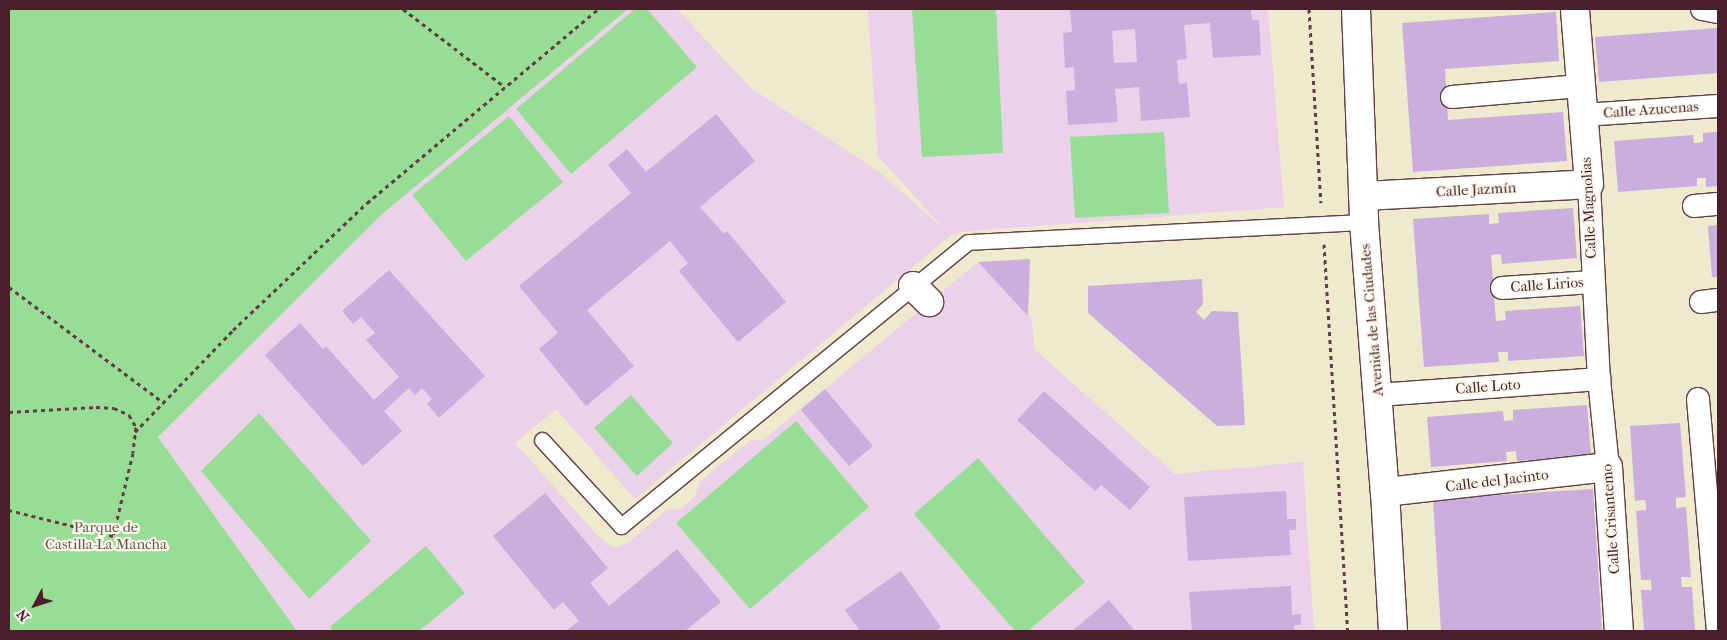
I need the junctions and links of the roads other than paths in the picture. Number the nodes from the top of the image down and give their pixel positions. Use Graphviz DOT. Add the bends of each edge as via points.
graph roads {
  1 [pos="1356,9"];
  2 [pos="1575,9"];
  3 [pos="1702,9"];
  4 [pos="1718,12"];
  5 [pos="1580,86"];
  6 [pos="1452,97"];
  7 [pos="1718,106"];
  8 [pos="1583,115"];
  9 [pos="1589,184"];
  10 [pos="1718,204"];
  11 [pos="1694,206"];
  12 [pos="1364,209"];
  13 [pos="1593,282"];
  14 [pos="1502,288"];
  15 [pos="1599,379"];
  16 [pos="1378,395"];
  17 [pos="1707,399"];
  18 [pos="1601,406"];
  19 [pos="542,440"];
  20 [pos="1608,467"];
  21 [pos="1385,492"];
  22 [pos="1718,630"];
  23 [pos="1393,631"];
  24 [pos="1619,631"];
  1 -- 12 [label="street, Avenida de las Ciudades"];
  2 -- 5 [label="street, Calle Magnolias"];
  3 -- 4 [label="street"];
  5 -- 6 [label="street"];
  5 -- 8 [label="street, Calle Magnolias"];
  7 -- 8 [label="street, Calle Azucenas"];
  8 -- 9 [label="street, Calle Magnolias"];
  9 -- 12 [label="street, Calle Jazmín"];
  9 -- 13 [label="street, Calle Magnolias"];
  10 -- 11 [label="street"];
  12 -- 16 [label="street, Avenida de las Ciudades"];
  12 -- 19 [label="lane" via="1322,224 968,242 921,294 621,526"];
  13 -- 14 [label="street, Calle Lirios"];
  13 -- 15 [label="street, Calle Magnolias"];
  15 -- 16 [label="street, Calle Loto"];
  15 -- 18 [label="street, Calle Magnolias"];
  16 -- 21 [label="street, Avenida de las Ciudades"];
  17 -- 22 [label="street"];
  18 -- 20 [label="street, Calle Crisantemo"];
  20 -- 21 [label="street, Calle del Jacinto"];
  20 -- 24 [label="street, Calle Crisantemo"];
  21 -- 23 [label="street, Avenida de las Ciudades"];
}
